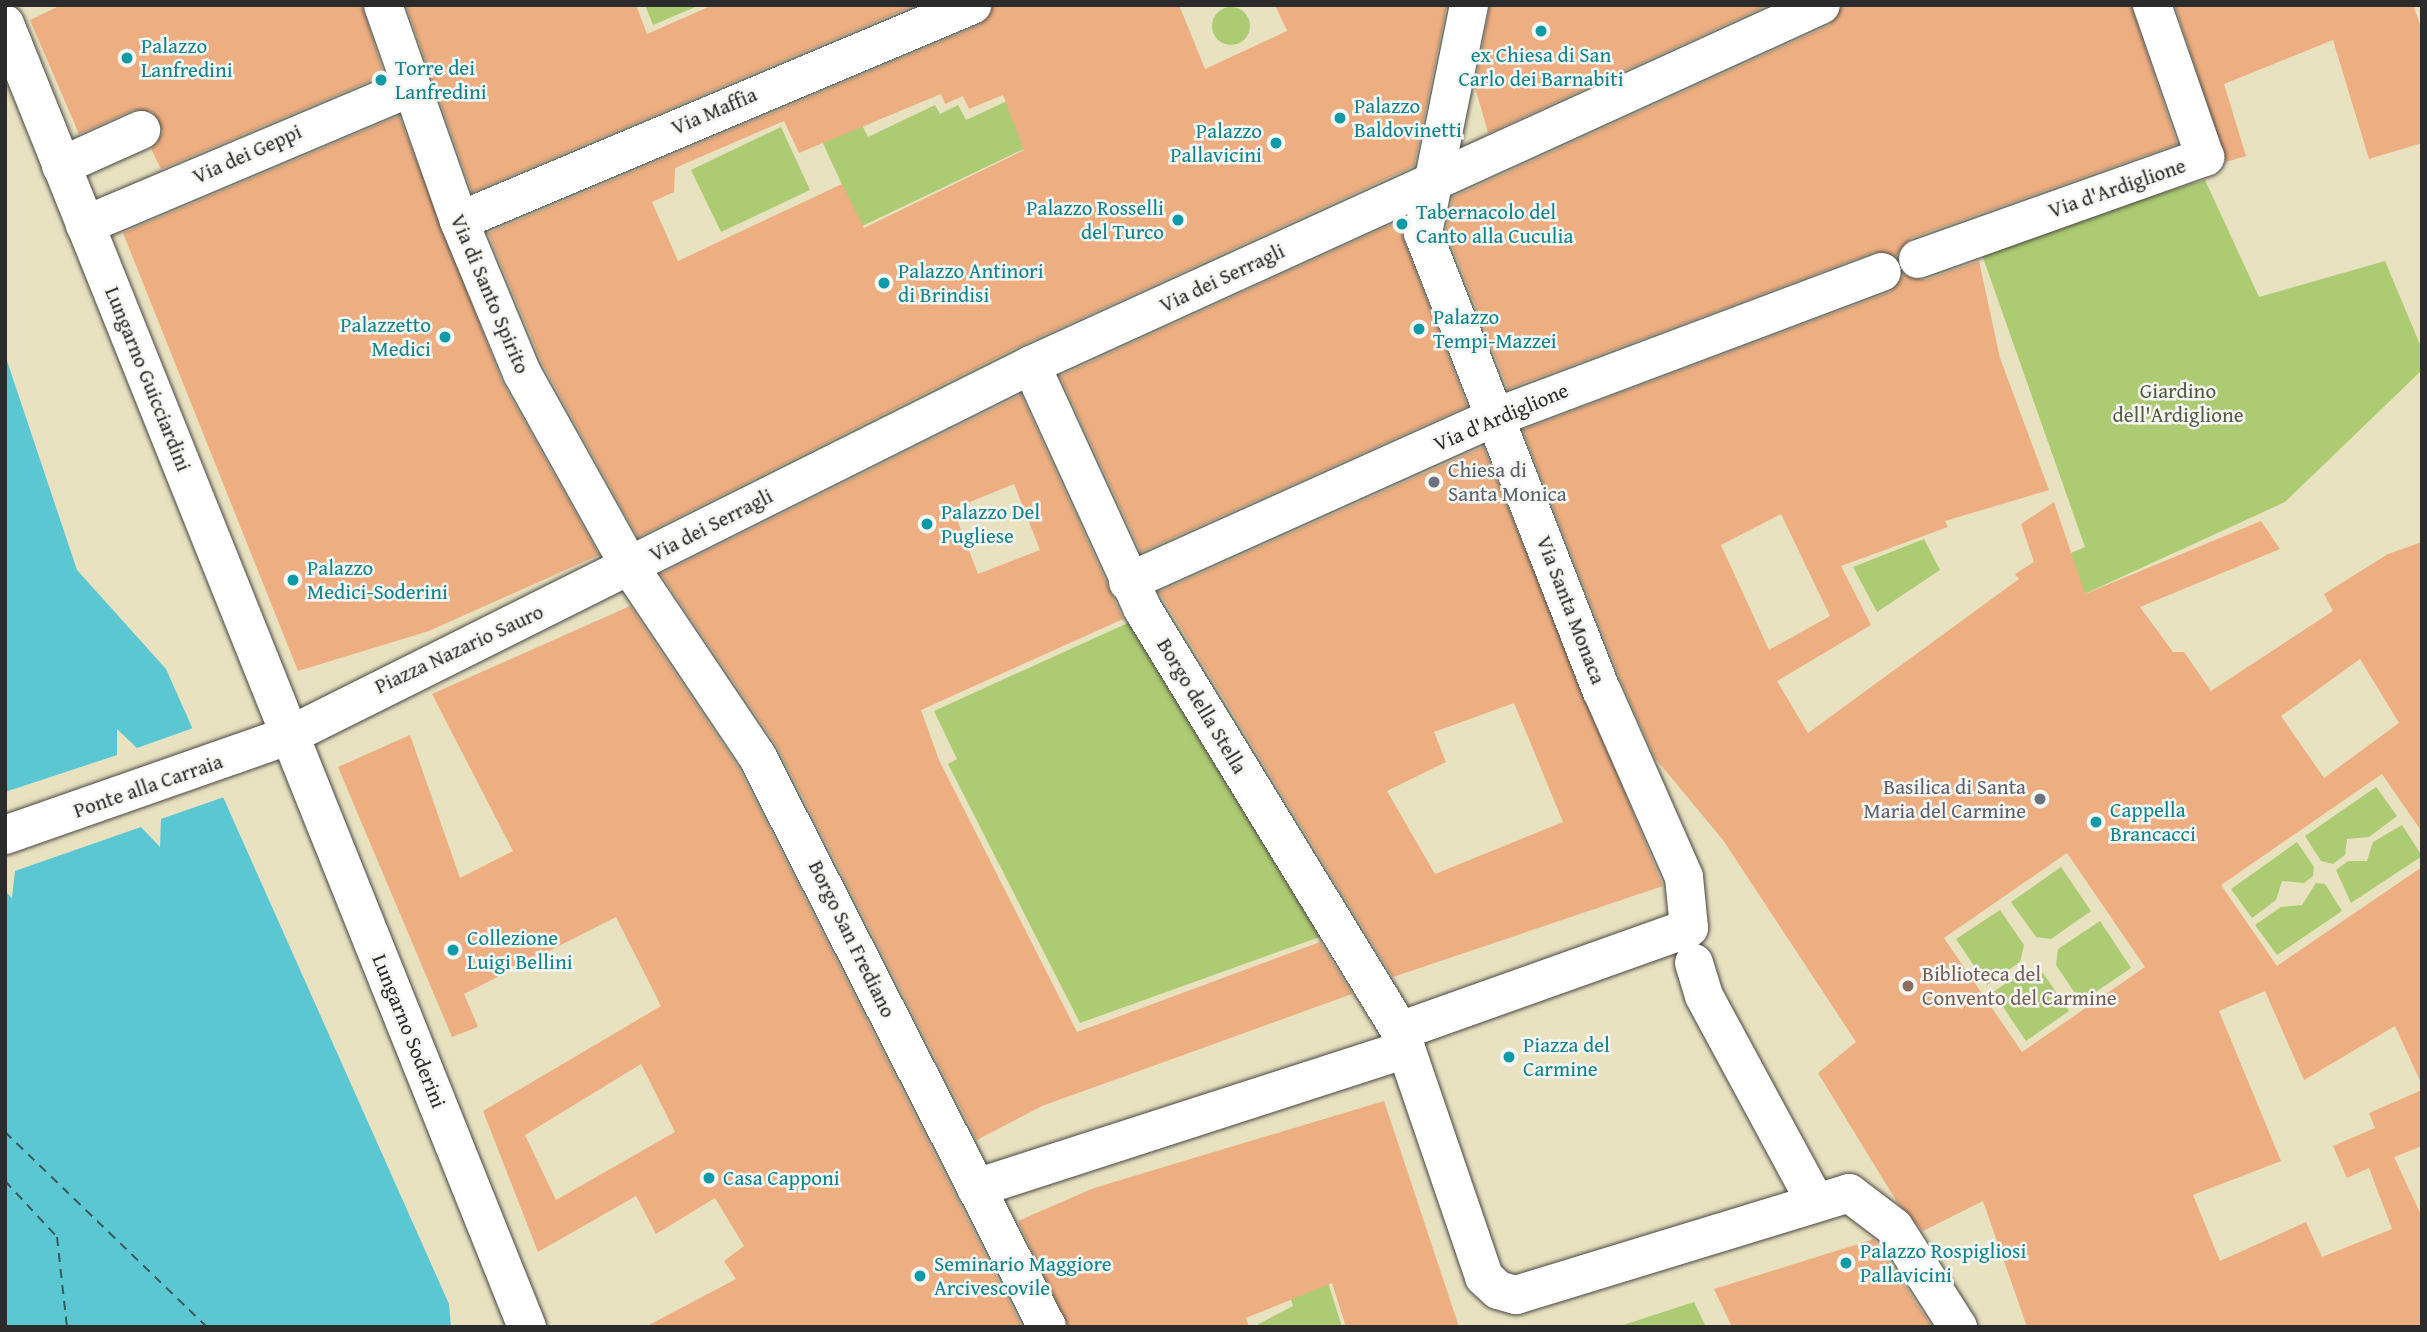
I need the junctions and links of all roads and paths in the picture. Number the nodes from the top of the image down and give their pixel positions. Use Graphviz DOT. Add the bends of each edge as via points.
graph roads {
  1 [pos="383,5"];
  2 [pos="972,5"];
  3 [pos="1469,5"];
  4 [pos="1821,5"];
  5 [pos="2152,5"];
  6 [pos="5,24"];
  7 [pos="410,88"];
  8 [pos="141,130"];
  9 [pos="61,166"];
  10 [pos="1430,184"];
  11 [pos="458,221"];
  12 [pos="85,225"];
  13 [pos="1918,259"];
  14 [pos="1882,272"];
  15 [pos="1031,365"];
  16 [pos="1496,417"];
  17 [pos="630,567"];
  18 [pos="1128,582"];
  19 [pos="289,735"];
  20 [pos="5,835"];
  21 [pos="1694,963"];
  22 [pos="1403,1040"];
  23 [pos="976,1188"];
  24 [pos="1815,1201"];
  25 [pos="527,1327"];
  26 [pos="1047,1327"];
  27 [pos="1958,1327"];
  1 -- 7 [label="street, Via di Santo Spirito"];
  2 -- 11 [label="street, Via Maffia"];
  3 -- 10 [label="street, Via Santa Monaca"];
  4 -- 10 [label="street, Via dei Serragli"];
  5 -- 13 [label="street, Via d'Ardiglione" via="2205,157"];
  6 -- 9 [label="street, Lungarno Guicciardini"];
  7 -- 11 [label="street, Via di Santo Spirito"];
  7 -- 12 [label="street, Via dei Geppi"];
  8 -- 9 [label="street"];
  9 -- 12 [label="street, Lungarno Guicciardini"];
  10 -- 15 [label="street, Via dei Serragli"];
  10 -- 16 [label="street, Via Santa Monaca" via="1423,233"];
  11 -- 17 [label="street, Via di Santo Spirito" via="522,373"];
  12 -- 19 [label="street, Lungarno Guicciardini"];
  14 -- 16 [label="street, Via d'Ardiglione"];
  15 -- 17 [label="street, Via dei Serragli"];
  15 -- 18 [label="street, Borgo della Stella"];
  16 -- 18 [label="street, Via d'Ardiglione"];
  16 -- 22 [label="street, Via Santa Monaca" via="1602,691 1682,874 1689,928"];
  17 -- 19 [label="street, Piazza Nazario Sauro" via="374,688"];
  17 -- 23 [label="street, Borgo San Frediano" via="757,756"];
  18 -- 22 [label="street, Borgo della Stella"];
  19 -- 20 [label="street, Ponte alla Carraia"];
  19 -- 25 [label="street, Lungarno Soderini"];
  21 -- 24 [label="street" via="1704,996"];
  22 -- 23 [label="street"];
  22 -- 24 [label="street" via="1484,1277 1506,1295"];
  23 -- 26 [label="street, Borgo San Frediano"];
  24 -- 27 [label="street" via="1856,1195 1894,1227"];
}
